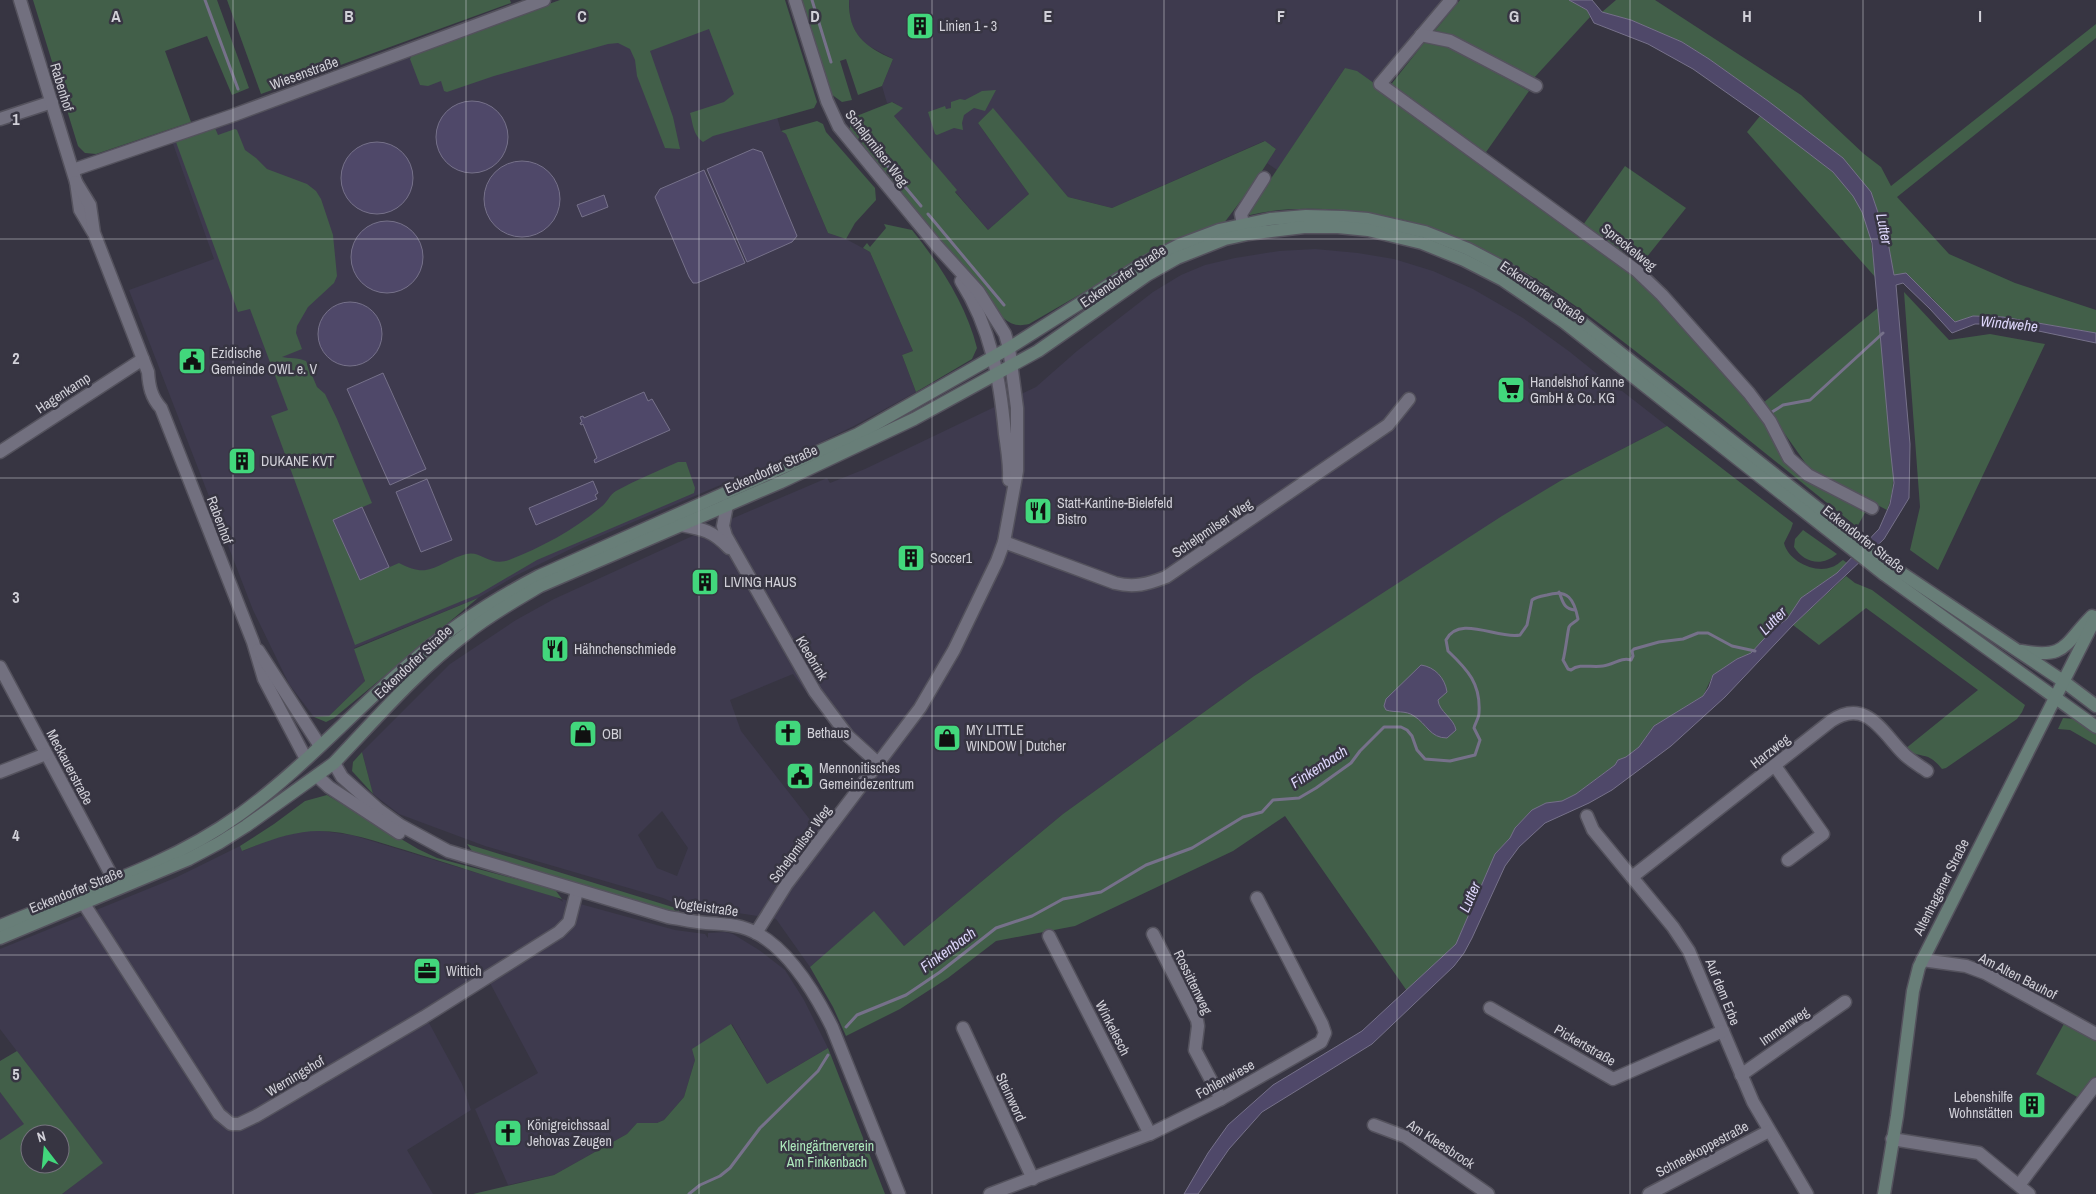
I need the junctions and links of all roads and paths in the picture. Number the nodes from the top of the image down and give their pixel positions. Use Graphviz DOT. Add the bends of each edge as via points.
graph roads {
  1 [pos="20,0"];
  2 [pos="544,0"];
  3 [pos="795,0"];
  4 [pos="1451,0"];
  5 [pos="1421,35"];
  6 [pos="1536,86"];
  7 [pos="52,102"];
  8 [pos="0,119"];
  9 [pos="74,176"];
  10 [pos="1264,178"];
  11 [pos="1243,224"];
  12 [pos="937,246"];
  13 [pos="1009,348"];
  14 [pos="994,356"];
  15 [pos="143,359"];
  16 [pos="1011,367"];
  17 [pos="996,375"];
  18 [pos="1409,399"];
  19 [pos="0,452"];
  20 [pos="727,505"];
  21 [pos="1872,508"];
  22 [pos="681,525"];
  23 [pos="1008,525"];
  24 [pos="1845,537"];
  25 [pos="1004,542"];
  26 [pos="735,554"];
  27 [pos="1888,571"];
  28 [pos="2096,613"];
  29 [pos="2096,617"];
  30 [pos="253,642"];
  31 [pos="2016,650"];
  32 [pos="0,667"];
  33 [pos="2063,681"];
  34 [pos="2054,698"];
  35 [pos="2096,706"];
  36 [pos="2096,727"];
  37 [pos="320,746"];
  38 [pos="46,754"];
  39 [pos="306,759"];
  40 [pos="334,762"];
  41 [pos="879,764"];
  42 [pos="1775,766"];
  43 [pos="1927,771"];
  44 [pos="0,772"];
  45 [pos="317,776"];
  46 [pos="1587,816"];
  47 [pos="448,852"];
  48 [pos="1788,860"];
  49 [pos="1632,877"];
  50 [pos="114,880"];
  51 [pos="578,891"];
  52 [pos="1257,898"];
  53 [pos="84,904"];
  54 [pos="0,926"];
  55 [pos="756,933"];
  56 [pos="1153,934"];
  57 [pos="1048,936"];
  58 [pos="0,938"];
  59 [pos="1922,960"];
  60 [pos="1845,1002"];
  61 [pos="1490,1008"];
  62 [pos="963,1028"];
  63 [pos="1723,1031"];
  64 [pos="2096,1034"];
  65 [pos="1740,1075"];
  66 [pos="2096,1084"];
  67 [pos="1221,1099"];
  68 [pos="1374,1125"];
  69 [pos="1769,1131"];
  70 [pos="1150,1134"];
  71 [pos="1892,1139"];
  72 [pos="1033,1179"];
  73 [pos="2019,1185"];
  74 [pos="1479,1192"];
  75 [pos="1655,1193"];
  76 [pos="899,1194"];
  77 [pos="990,1194"];
  78 [pos="1807,1194"];
  79 [pos="1884,1194"];
  80 [pos="2029,1194"];
  1 -- 7 [label="street, Rabenhof"];
  2 -- 9 [label="street, Wiesenstraße"];
  3 -- 12 [label="street, Schelpmilser Weg" via="836,122"];
  4 -- 5 [label="street"];
  5 -- 6 [label="street" via="1450,41"];
  5 -- 21 [label="street, Spreckelweg" via="1380,84 1637,271 1749,393 1770,421 1790,458 1808,475"];
  7 -- 8 [label="street"];
  7 -- 9 [label="street, Rabenhof"];
  9 -- 15 [label="street, Rabenhof" via="80,210 94,234"];
  10 -- 11 [label="street" via="1241,214"];
  11 -- 13 [label="main road, Eckendorfer Straße" via="1163,253"];
  11 -- 24 [label="main road, Eckendorfer Straße" via="1306,216 1368,219 1425,232 1468,249 1508,270 1571,314"];
  12 -- 13 [label="street, Schelpmilser Weg" via="978,291 1005,334"];
  12 -- 14 [label="street, Schelpmilser Weg" via="969,294 986,329"];
  13 -- 14 [label="main road, Eckendorfer Straße"];
  13 -- 16 [label="street, Schelpmilser Weg"];
  14 -- 17 [label="street, Schelpmilser Weg"];
  14 -- 37 [label="main road, Eckendorfer Straße" via="858,434 547,572 499,597 416,658"];
  15 -- 19 [label="street, Hagenkamp"];
  15 -- 30 [label="street, Rabenhof" via="155,402 161,408"];
  16 -- 17 [label="main road, Eckendorfer Straße"];
  16 -- 23 [label="street, Schelpmilser Weg" via="1017,408 1017,471"];
  16 -- 24 [label="main road, Eckendorfer Straße" via="1147,275 1202,247 1278,229 1368,230 1422,243 1503,280 1564,322"];
  17 -- 20 [label="main road, Eckendorfer Straße" via="880,436"];
  17 -- 23 [label="street, Schelpmilser Weg" via="1010,473"];
  18 -- 25 [label="street, Schelpmilser Weg" via="1388,425 1166,577 1152,583 1128,586 1115,583"];
  20 -- 22 [label="main road, Eckendorfer Straße"];
  20 -- 26 [label="street, Kleebrink" via="723,526"];
  22 -- 26 [label="street, Kleebrink" via="710,531"];
  22 -- 40 [label="main road, Eckendorfer Straße" via="540,586 504,606 423,670"];
  23 -- 25 [label="street, Schelpmilser Weg"];
  24 -- 27 [label="main road, Eckendorfer Straße"];
  25 -- 41 [label="street, Schelpmilser Weg" via="954,650 920,708"];
  26 -- 41 [label="street, Kleebrink" via="814,692 848,736"];
  27 -- 31 [label="main road, Eckendorfer Straße"];
  27 -- 34 [label="main road, Eckendorfer Straße"];
  28 -- 31 [label="main road" via="2059,651 2039,654"];
  29 -- 33 [label="main road, Altenhagener Straße"];
  30 -- 37 [label="street, Rabenhof"];
  30 -- 39 [label="street, Rabenhof" via="264,680"];
  31 -- 33 [label="main road, Eckendorfer Straße"];
  32 -- 38 [label="street, Meckauerstraße"];
  33 -- 34 [label="main road, Altenhagener Straße"];
  33 -- 35 [label="main road, Eckendorfer Straße"];
  34 -- 36 [label="main road, Eckendorfer Straße"];
  34 -- 59 [label="main road, Altenhagener Straße"];
  37 -- 39 [label="main road, Eckendorfer Straße"];
  37 -- 40 [label="main road"];
  38 -- 44 [label="street"];
  38 -- 50 [label="street, Meckauerstraße"];
  39 -- 45 [label="main road"];
  39 -- 50 [label="main road, Eckendorfer Straße" via="260,799 216,830 155,863"];
  40 -- 45 [label="main road, Eckendorfer Straße"];
  40 -- 47 [label="street, Vogteistraße" via="342,777 378,809"];
  41 -- 55 [label="street, Schelpmilser Weg" via="786,885"];
  42 -- 43 [label="street, Harzweg" via="1831,722 1842,715 1852,714 1870,718 1908,758"];
  42 -- 48 [label="street" via="1823,834"];
  42 -- 49 [label="street, Harzweg"];
  45 -- 47 [label="street, Vogteistraße" via="402,835"];
  45 -- 53 [label="main road, Eckendorfer Straße" via="206,851"];
  46 -- 49 [label="street, Auf dem Erbe" via="1593,830"];
  47 -- 51 [label="street, Vogteistraße"];
  49 -- 63 [label="street, Auf dem Erbe" via="1690,951"];
  50 -- 54 [label="main road, Eckendorfer Straße"];
  51 -- 53 [label="street, Werningshof" via="569,922 560,932 265,1111 248,1120 230,1124 219,1114"];
  51 -- 55 [label="street, Vogteistraße" via="668,917 729,925"];
  52 -- 67 [label="street, Fohlenwiese" via="1325,1033 1321,1042"];
  53 -- 58 [label="main road, Eckendorfer Straße"];
  55 -- 76 [label="street, Vogteistraße" via="790,961 824,1011"];
  56 -- 67 [label="street, Rossittenweg" via="1197,1020 1195,1050"];
  57 -- 70 [label="street, Winkelesch"];
  59 -- 64 [label="street, Am Alten Bauhof" via="1966,966 1985,973"];
  59 -- 71 [label="main road, Altenhagener Straße" via="1913,991"];
  60 -- 65 [label="street, Immenweg"];
  61 -- 63 [label="street, Pickertstraße" via="1613,1079"];
  62 -- 72 [label="street, Steinword"];
  63 -- 65 [label="street, Auf dem Erbe"];
  65 -- 69 [label="street, Auf dem Erbe"];
  66 -- 73 [label="street"];
  67 -- 70 [label="street, Fohlenwiese"];
  68 -- 74 [label="street, Am Kleesbrock" via="1406,1137"];
  69 -- 75 [label="street, Schneekoppestraße"];
  69 -- 78 [label="street, Auf dem Erbe"];
  70 -- 72 [label="street, Fohlenwiese"];
  71 -- 73 [label="street" via="1979,1153"];
  71 -- 79 [label="main road, Altenhagener Straße"];
  72 -- 77 [label="street, Fohlenwiese"];
  73 -- 80 [label="street"];
}
